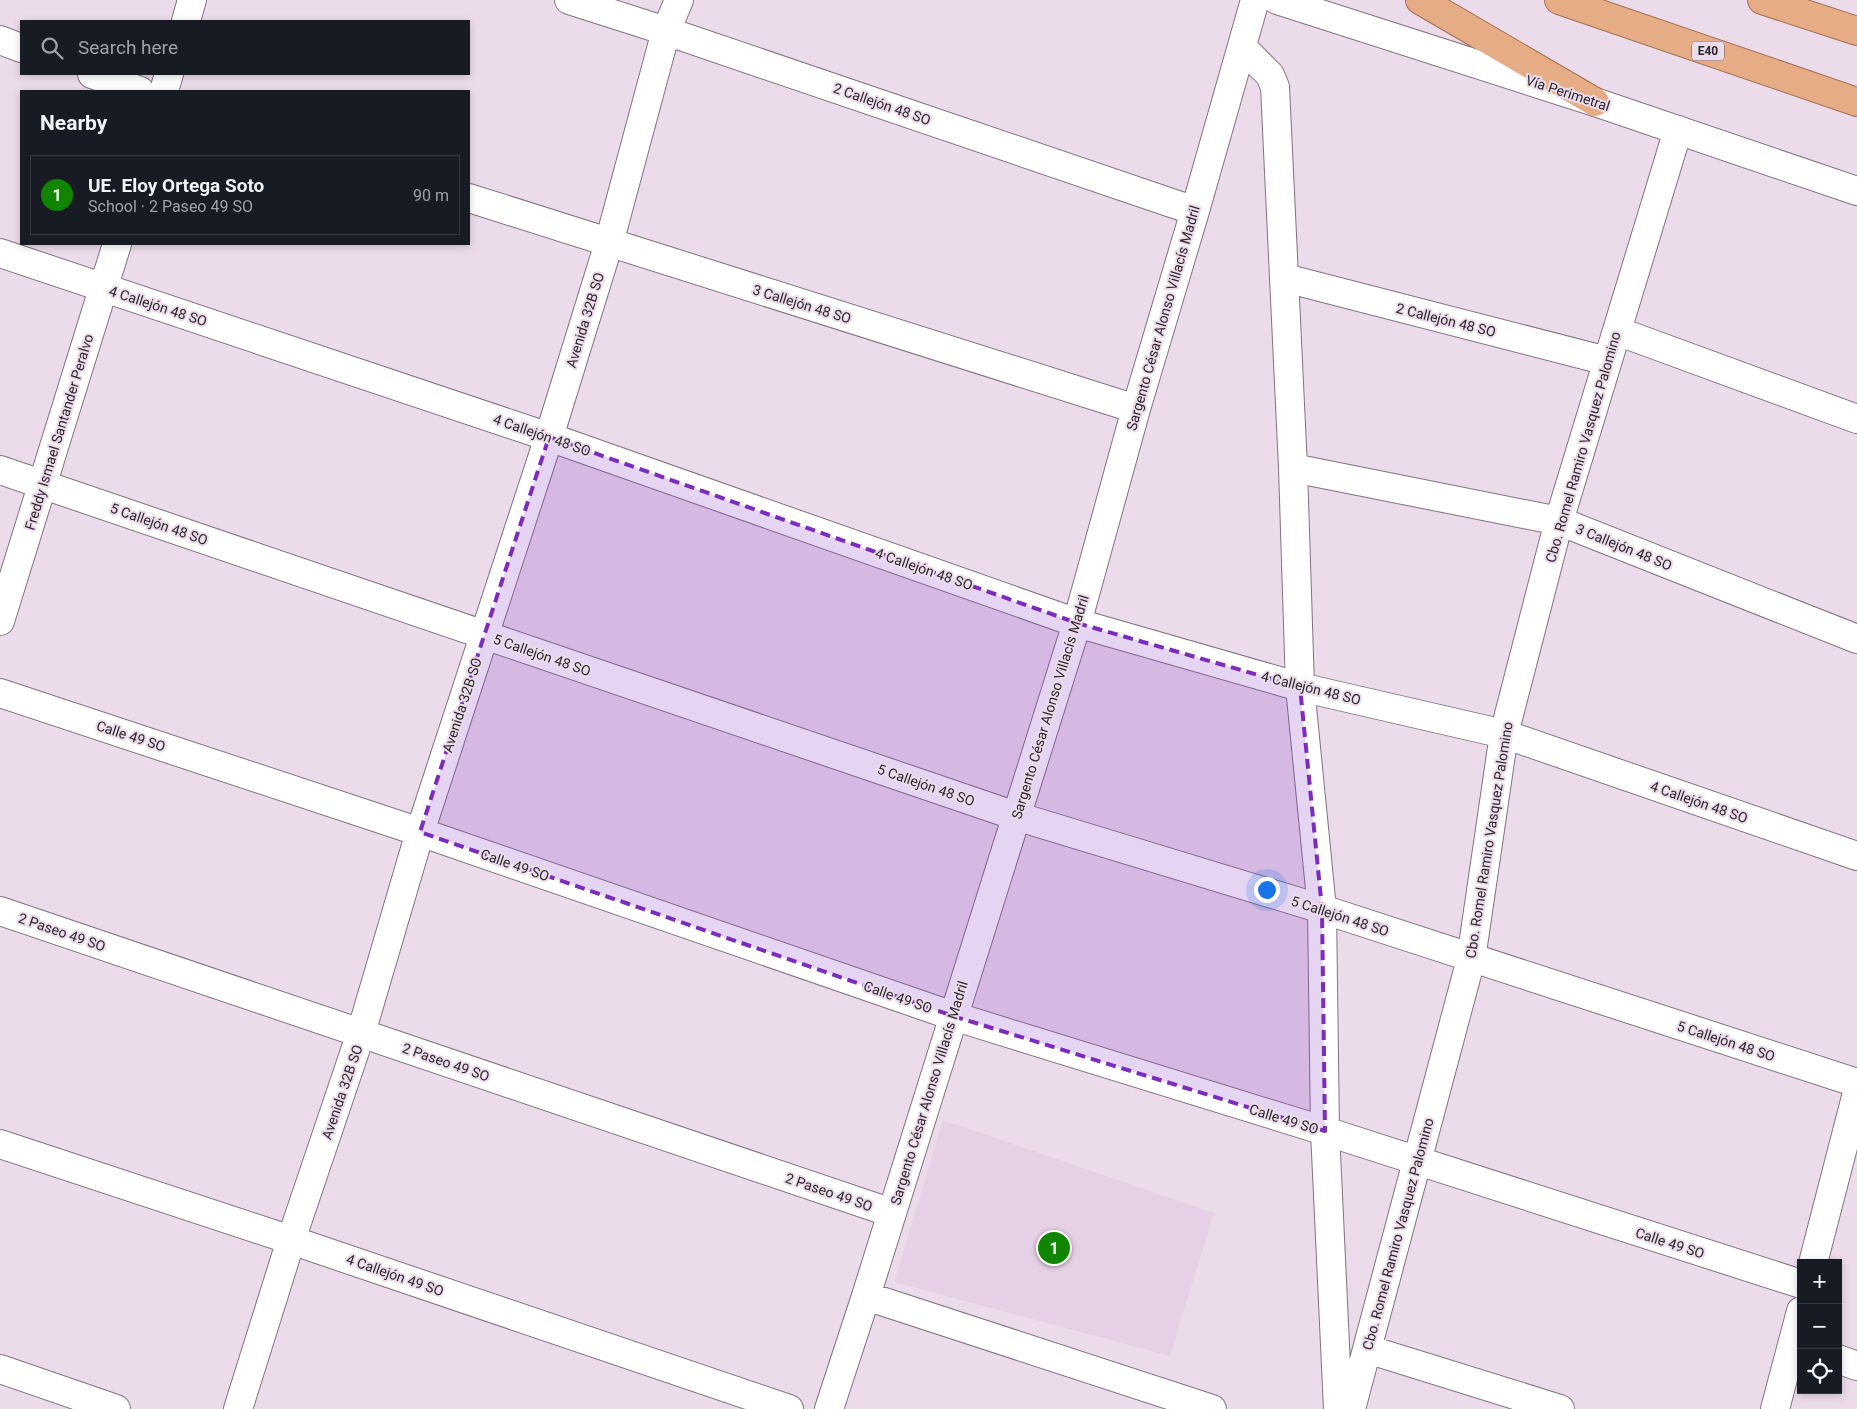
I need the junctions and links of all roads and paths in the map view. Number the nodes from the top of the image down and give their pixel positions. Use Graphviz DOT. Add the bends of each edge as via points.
graph roads {
  1 [pos="192,0"];
  2 [pos="569,0"];
  3 [pos="679,0"];
  4 [pos="1255,0"];
  5 [pos="1277,0"];
  6 [pos="1420,0"];
  7 [pos="1559,0"];
  8 [pos="1762,0"];
  9 [pos="186,20"];
  10 [pos="666,31"];
  11 [pos="1857,31"];
  12 [pos="0,40"];
  13 [pos="1242,47"];
  14 [pos="20,48"];
  15 [pos="95,75"];
  16 [pos="169,75"];
  17 [pos="137,90"];
  18 [pos="164,90"];
  19 [pos="1595,102"];
  20 [pos="1857,102"];
  21 [pos="1678,130"];
  22 [pos="1857,191"];
  23 [pos="470,198"];
  24 [pos="1195,211"];
  25 [pos="609,243"];
  26 [pos="117,245"];
  27 [pos="0,253"];
  28 [pos="1285,278"];
  29 [pos="103,288"];
  30 [pos="1617,331"];
  31 [pos="1607,361"];
  32 [pos="1136,408"];
  33 [pos="1857,419"];
  34 [pos="549,437"];
  35 [pos="1293,468"];
  36 [pos="0,470"];
  37 [pos="43,484"];
  38 [pos="1559,521"];
  39 [pos="0,621"];
  40 [pos="1077,623"];
  41 [pos="485,635"];
  42 [pos="1857,639"];
  43 [pos="1300,687"];
  44 [pos="0,693"];
  45 [pos="1504,734"];
  46 [pos="1016,816"];
  47 [pos="420,832"];
  48 [pos="1857,856"];
  49 [pos="1322,909"];
  50 [pos="0,911"];
  51 [pos="1471,959"];
  52 [pos="953,1016"];
  53 [pos="361,1034"];
  54 [pos="1857,1083"];
  55 [pos="1857,1093"];
  56 [pos="1325,1131"];
  57 [pos="0,1144"];
  58 [pos="1418,1162"];
  59 [pos="892,1213"];
  60 [pos="292,1240"];
  61 [pos="1814,1259"];
  62 [pos="1797,1283"];
  63 [pos="866,1296"];
  64 [pos="1796,1345"];
  65 [pos="1367,1349"];
  66 [pos="1842,1360"];
  67 [pos="1857,1366"];
  68 [pos="0,1369"];
  69 [pos="116,1409"];
  70 [pos="238,1409"];
  71 [pos="789,1409"];
  72 [pos="829,1409"];
  73 [pos="1212,1409"];
  74 [pos="1338,1409"];
  75 [pos="1351,1409"];
  76 [pos="1560,1409"];
  77 [pos="1775,1409"];
  1 -- 9 [label="street"];
  2 -- 10 [label="street, 2 Callejón 48 SO"];
  3 -- 10 [label="street, Avenida 32B SO"];
  4 -- 13 [label="street, Sargento César Alonso Villacís Madril"];
  5 -- 19 [label="street, Vía Perimetral"];
  6 -- 19 [label="highway"];
  7 -- 20 [label="highway, E40"];
  8 -- 11 [label="highway"];
  10 -- 24 [label="street, 2 Callejón 48 SO"];
  10 -- 25 [label="street, Avenida 32B SO"];
  12 -- 14 [label="street"];
  13 -- 24 [label="street, Sargento César Alonso Villacís Madril"];
  13 -- 28 [label="street" via="1270,75 1275,87"];
  15 -- 17 [label="street"];
  16 -- 18 [label="street"];
  19 -- 21 [label="street, Vía Perimetral"];
  21 -- 22 [label="street, Vía Perimetral"];
  21 -- 30 [label="street, Cbo. Romel Ramiro Vasquez Palomino"];
  23 -- 25 [label="street, 3 Callejón 48 SO"];
  24 -- 32 [label="street, Sargento César Alonso Villacís Madril"];
  25 -- 32 [label="street, 3 Callejón 48 SO"];
  25 -- 34 [label="street, Avenida 32B SO"];
  26 -- 29 [label="street, Freddy Ismael Santander Peralvo"];
  27 -- 29 [label="street, 4 Callejón 48 SO"];
  28 -- 31 [label="street, 2 Callejón 48 SO"];
  28 -- 35 [label="street"];
  29 -- 34 [label="street, 4 Callejón 48 SO"];
  29 -- 37 [label="street, Freddy Ismael Santander Peralvo"];
  30 -- 31 [label="street, Cbo. Romel Ramiro Vasquez Palomino"];
  30 -- 33 [label="street"];
  31 -- 38 [label="street, Cbo. Romel Ramiro Vasquez Palomino"];
  32 -- 40 [label="street, Sargento César Alonso Villacís Madril"];
  34 -- 40 [label="street, 4 Callejón 48 SO"];
  34 -- 41 [label="street, Avenida 32B SO"];
  35 -- 38 [label="street, 3 Callejón 48 SO"];
  35 -- 43 [label="street"];
  36 -- 37 [label="street, 5 Callejón 48 SO"];
  37 -- 39 [label="street, Freddy Ismael Santander Peralvo"];
  37 -- 41 [label="street, 5 Callejón 48 SO"];
  38 -- 42 [label="street, 3 Callejón 48 SO"];
  38 -- 45 [label="street, Cbo. Romel Ramiro Vasquez Palomino"];
  40 -- 43 [label="street, 4 Callejón 48 SO"];
  40 -- 46 [label="street, Sargento César Alonso Villacís Madril"];
  41 -- 46 [label="street, 5 Callejón 48 SO"];
  41 -- 47 [label="street, Avenida 32B SO"];
  43 -- 45 [label="street, 4 Callejón 48 SO"];
  43 -- 49 [label="street"];
  44 -- 47 [label="street, Calle 49 SO"];
  45 -- 48 [label="street, 4 Callejón 48 SO"];
  45 -- 51 [label="street, Cbo. Romel Ramiro Vasquez Palomino"];
  46 -- 49 [label="street, 5 Callejón 48 SO"];
  46 -- 52 [label="street, Sargento César Alonso Villacís Madril"];
  47 -- 52 [label="street, Calle 49 SO"];
  47 -- 53 [label="street, Avenida 32B SO"];
  49 -- 51 [label="street, 5 Callejón 48 SO"];
  49 -- 56 [label="street"];
  50 -- 53 [label="street, 2 Paseo 49 SO"];
  51 -- 54 [label="street, 5 Callejón 48 SO"];
  51 -- 58 [label="street, Cbo. Romel Ramiro Vasquez Palomino"];
  52 -- 56 [label="street, Calle 49 SO"];
  52 -- 59 [label="street, Sargento César Alonso Villacís Madril"];
  53 -- 59 [label="street, 2 Paseo 49 SO"];
  53 -- 60 [label="street, Avenida 32B SO"];
  55 -- 61 [label="street"];
  56 -- 58 [label="street, Calle 49 SO"];
  56 -- 74 [label="street"];
  57 -- 60 [label="street, 4 Callejón 49 SO"];
  58 -- 62 [label="street, Calle 49 SO"];
  58 -- 65 [label="street, Cbo. Romel Ramiro Vasquez Palomino"];
  59 -- 63 [label="street, Sargento César Alonso Villacís Madril"];
  60 -- 70 [label="street, Avenida 32B SO"];
  60 -- 71 [label="street, 4 Callejón 49 SO"];
  63 -- 72 [label="street, Sargento César Alonso Villacís Madril"];
  63 -- 73 [label="street"];
  64 -- 77 [label="street"];
  65 -- 75 [label="street, Cbo. Romel Ramiro Vasquez Palomino"];
  65 -- 76 [label="street"];
  66 -- 67 [label="street"];
  68 -- 69 [label="street"];
}
